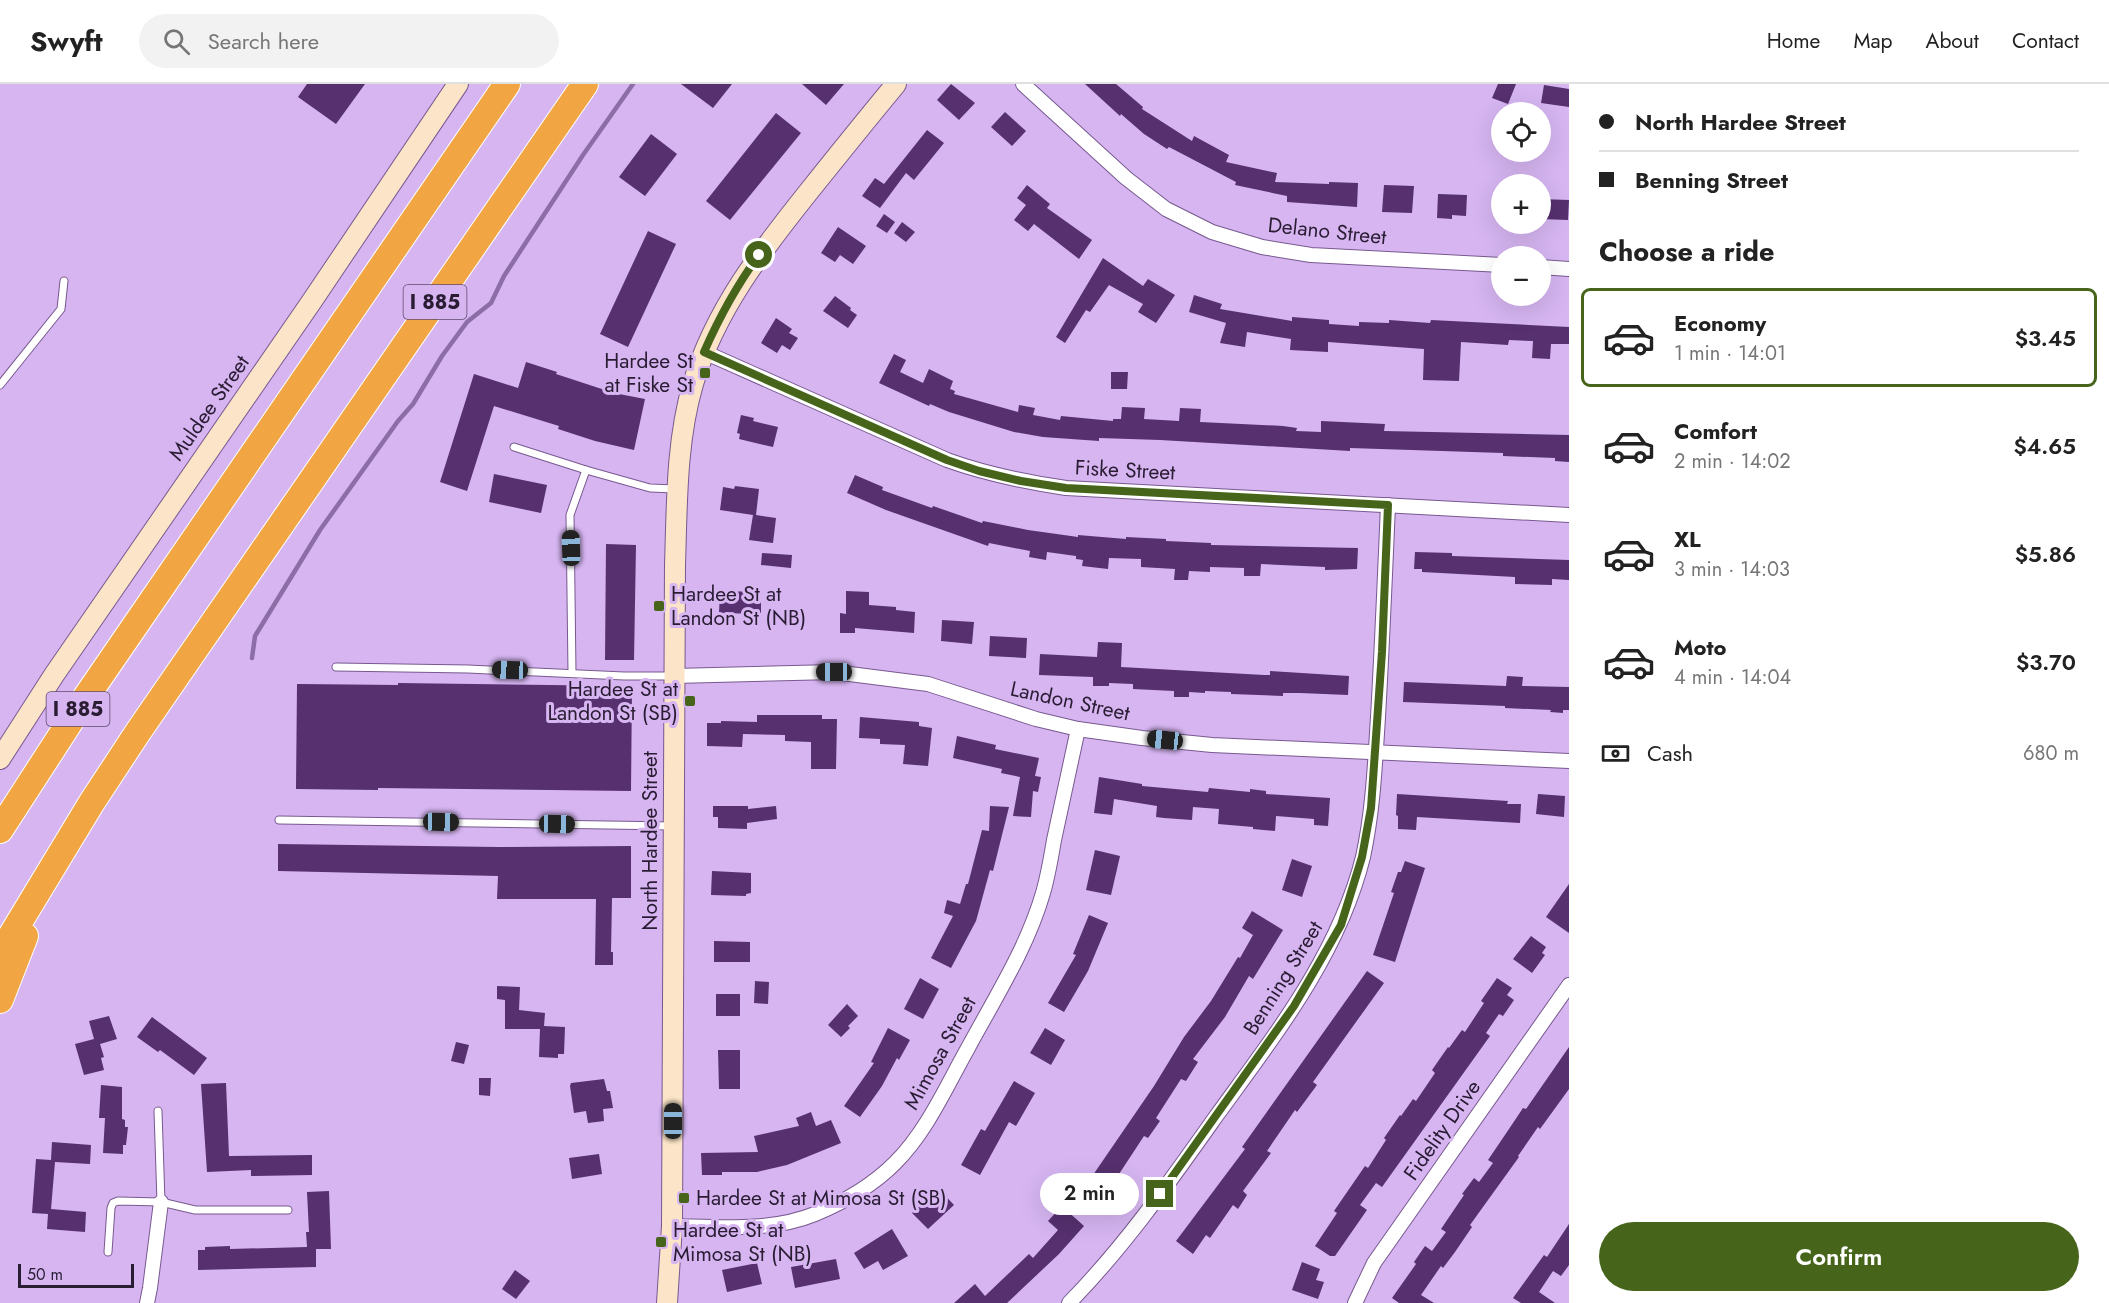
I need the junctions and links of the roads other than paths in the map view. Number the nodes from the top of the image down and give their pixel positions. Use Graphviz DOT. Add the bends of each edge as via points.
graph roads {
  1 [pos="458,84"];
  2 [pos="507,84"];
  3 [pos="585,84"];
  4 [pos="896,84"];
  5 [pos="1023,84"];
  6 [pos="1491,264"];
  7 [pos="1551,268"];
  8 [pos="1569,269"];
  9 [pos="64,281"];
  10 [pos="704,352"];
  11 [pos="0,385"];
  12 [pos="514,447"];
  13 [pos="586,471"];
  14 [pos="677,489"];
  15 [pos="1388,505"];
  16 [pos="1569,515"];
  17 [pos="336,668"];
  18 [pos="572,673"];
  19 [pos="674,676"];
  20 [pos="1077,729"];
  21 [pos="1376,751"];
  22 [pos="0,759"];
  23 [pos="1569,761"];
  24 [pos="279,820"];
  25 [pos="673,826"];
  26 [pos="0,830"];
  27 [pos="49,872"];
  28 [pos="0,954"];
  29 [pos="1569,985"];
  30 [pos="0,1000"];
  31 [pos="158,1111"];
  32 [pos="161,1202"];
  33 [pos="288,1210"];
  34 [pos="672,1226"];
  35 [pos="108,1252"];
  36 [pos="147,1303"];
  37 [pos="668,1303"];
  38 [pos="1069,1303"];
  39 [pos="1355,1303"];
  1 -- 22 [label="street, Muldee Street"];
  2 -- 26 [label="highway, I 885" via="86,697"];
  3 -- 27 [label="highway, I 885" via="138,732"];
  4 -- 10 [label="street, North Hardee Street" via="747,271"];
  5 -- 6 [label="street, Delano Street" via="1126,178 1166,209 1212,232 1262,247 1311,255"];
  7 -- 8 [label="street"];
  9 -- 11 [label="lane" via="62,309"];
  10 -- 14 [label="street, North Hardee Street" via="688,406"];
  10 -- 15 [label="street, Fiske Street" via="947,460 1021,481 1066,488"];
  12 -- 13 [label="lane"];
  13 -- 14 [label="lane" via="650,488"];
  13 -- 18 [label="lane" via="570,515"];
  14 -- 19 [label="street, North Hardee Street"];
  15 -- 16 [label="street, Fiske Street"];
  15 -- 21 [label="street, Benning Street"];
  17 -- 18 [label="lane"];
  18 -- 19 [label="lane"];
  19 -- 20 [label="street, Landon Street" via="857,674 928,684"];
  19 -- 25 [label="street, North Hardee Street"];
  20 -- 21 [label="street, Landon Street" via="1212,745"];
  20 -- 34 [label="street, Mimosa Street" via="1044,893 1033,922 1018,958 916,1138 896,1162 864,1188 795,1221 731,1227"];
  21 -- 23 [label="street, Landon Street"];
  21 -- 38 [label="street, Benning Street" via="1362,857 1341,925 1326,952 1271,1040 1160,1194 1116,1253"];
  24 -- 25 [label="lane"];
  25 -- 34 [label="street, North Hardee Street"];
  27 -- 28 [label="highway, I 885"];
  27 -- 30 [label="highway"];
  29 -- 39 [label="street, Fidelity Drive" via="1374,1263"];
  31 -- 32 [label="lane"];
  32 -- 33 [label="lane" via="195,1210"];
  32 -- 35 [label="lane" via="113,1203"];
  32 -- 36 [label="street"];
  34 -- 37 [label="street, North Hardee Street"];
}
